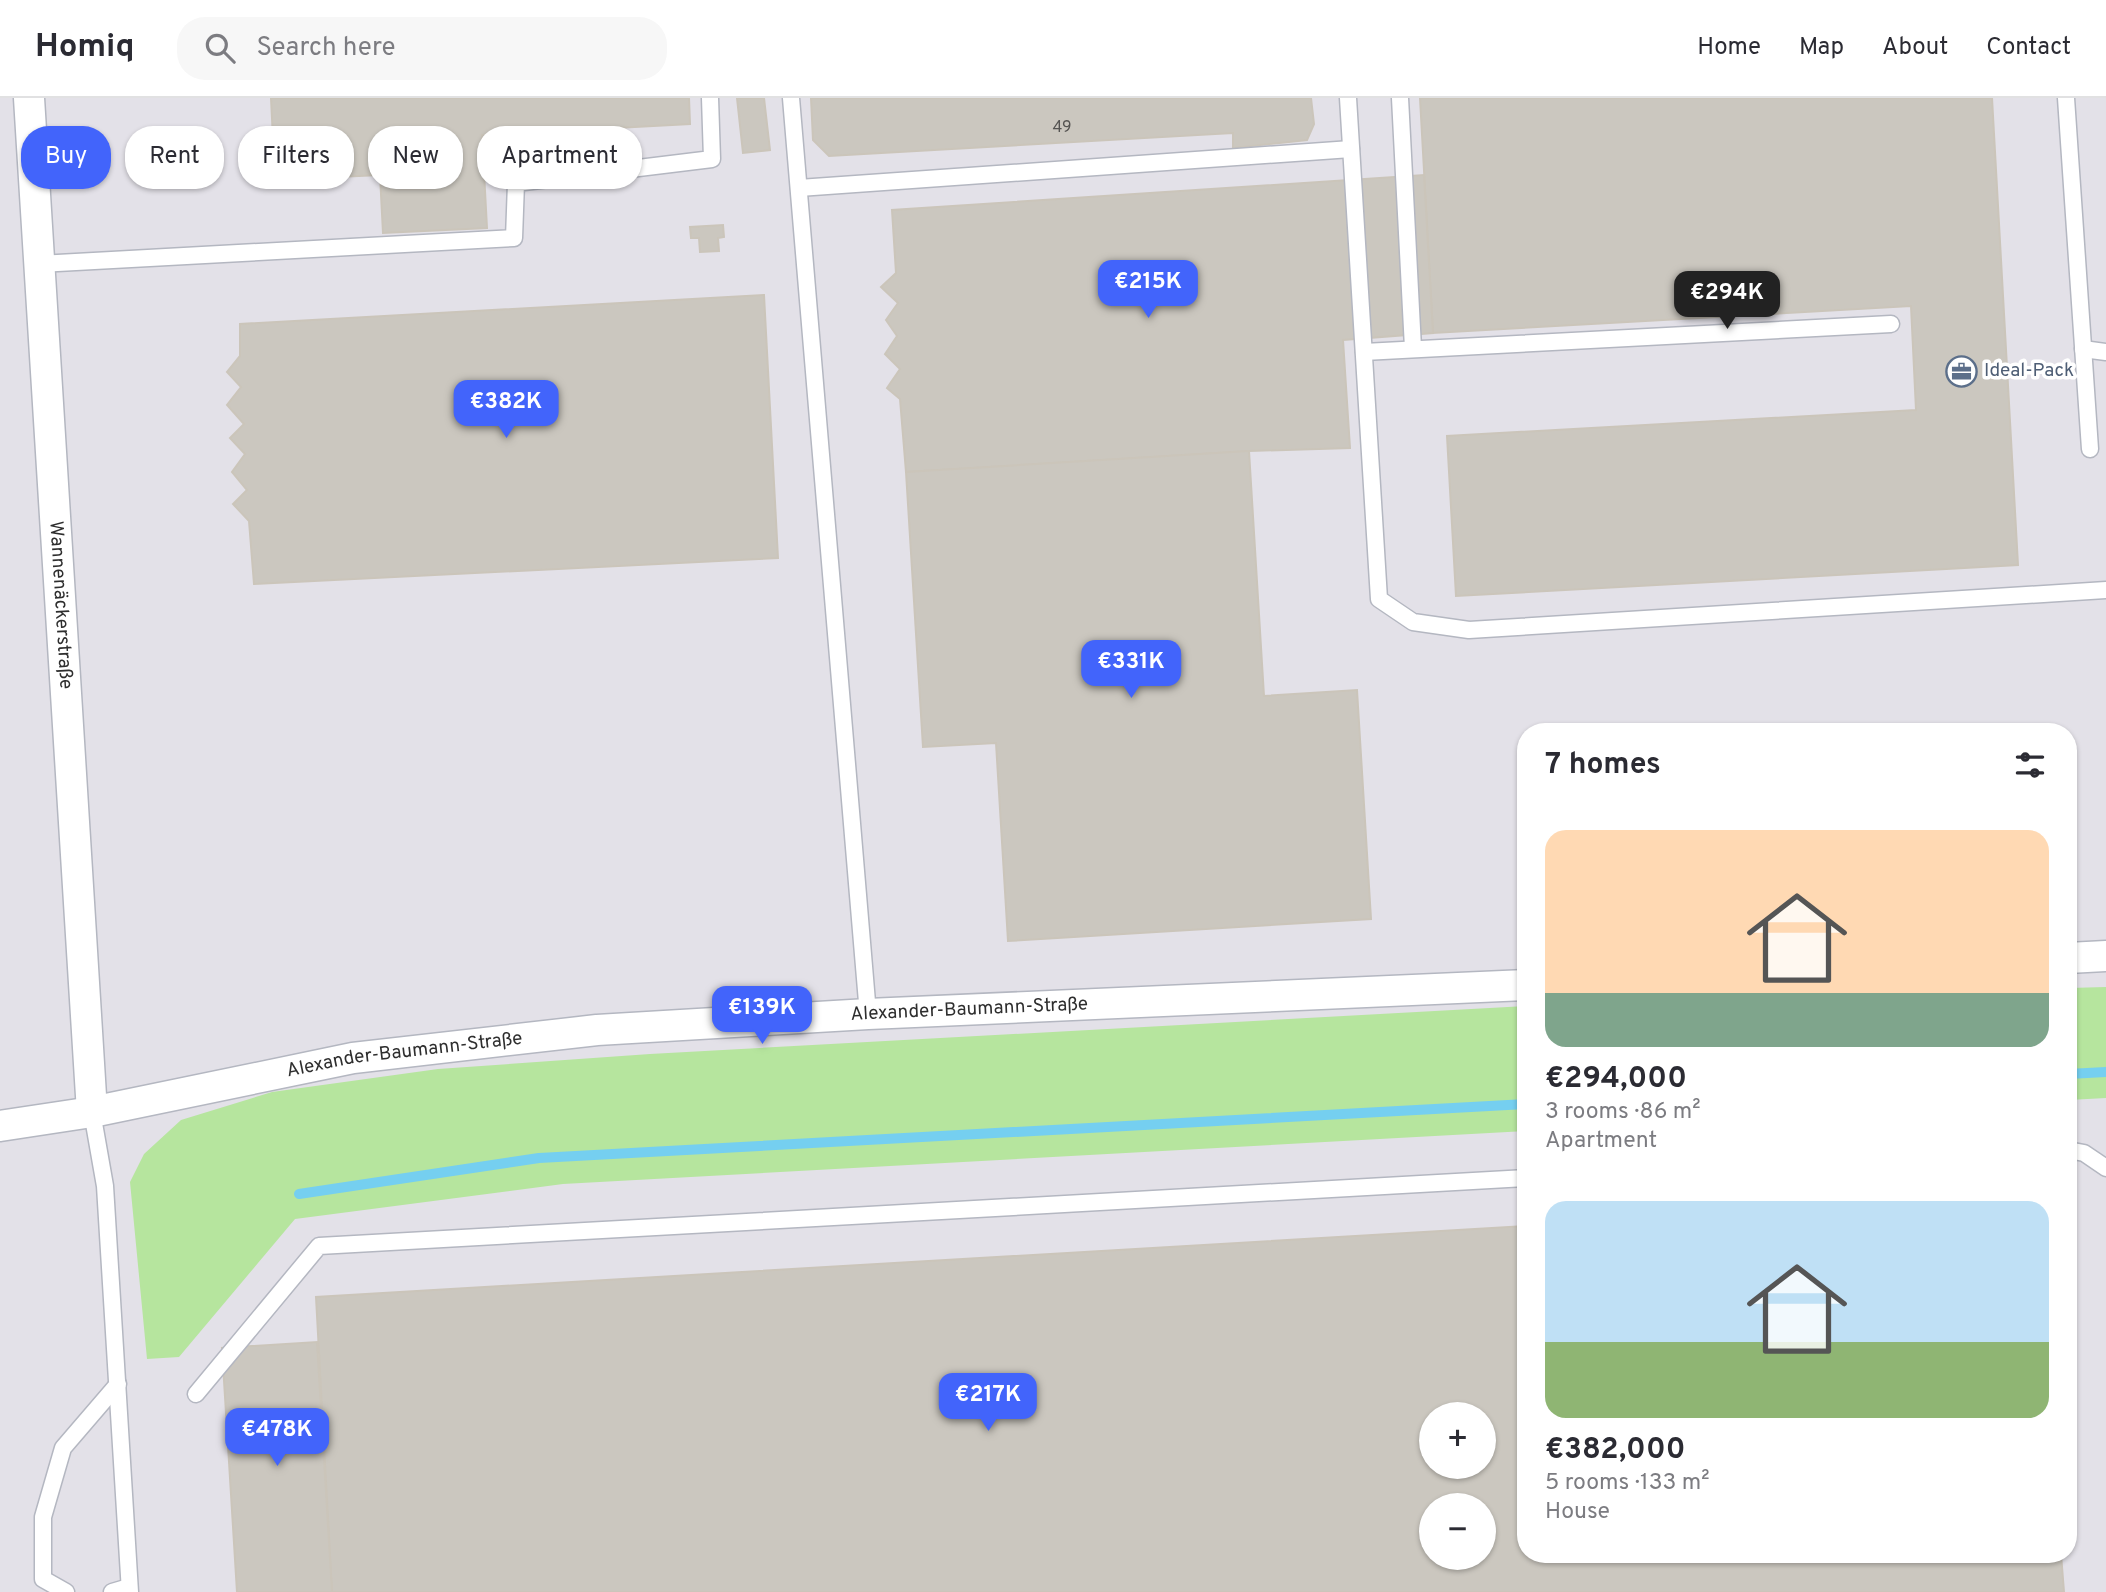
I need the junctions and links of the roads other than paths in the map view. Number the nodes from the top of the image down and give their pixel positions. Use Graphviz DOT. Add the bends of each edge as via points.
graph roads {
  1 [pos="29,98"];
  2 [pos="710,98"];
  3 [pos="791,98"];
  4 [pos="1348,98"];
  5 [pos="1400,98"];
  6 [pos="2066,98"];
  7 [pos="1352,149"];
  8 [pos="799,188"];
  9 [pos="39,264"];
  10 [pos="1891,324"];
  11 [pos="1413,348"];
  12 [pos="2083,349"];
  13 [pos="1364,352"];
  14 [pos="2106,352"];
  15 [pos="2090,449"];
  16 [pos="2106,590"];
  17 [pos="2106,956"];
  18 [pos="2077,958"];
  19 [pos="1517,985"];
  20 [pos="868,1014"];
  21 [pos="92,1112"];
  22 [pos="0,1126"];
  23 [pos="2077,1152"];
  24 [pos="2106,1168"];
  25 [pos="1517,1179"];
  26 [pos="118,1384"];
  27 [pos="197,1394"];
  28 [pos="129,1590"];
  29 [pos="66,1592"];
  30 [pos="112,1592"];
  1 -- 9 [label="street, Wannenäckerstraße"];
  2 -- 9 [label="lane" via="712,159 516,183 514,238"];
  3 -- 8 [label="lane"];
  4 -- 7 [label="lane"];
  5 -- 11 [label="lane"];
  6 -- 12 [label="lane"];
  7 -- 8 [label="lane"];
  7 -- 13 [label="lane"];
  8 -- 20 [label="lane"];
  9 -- 21 [label="street, Wannenäckerstraße"];
  10 -- 11 [label="lane"];
  11 -- 13 [label="lane"];
  12 -- 14 [label="lane"];
  12 -- 15 [label="lane"];
  13 -- 16 [label="lane" via="1380,599 1413,622 1469,630"];
  17 -- 18 [label="street"];
  19 -- 20 [label="street, Alexander-Baumann-Straße"];
  20 -- 21 [label="street, Alexander-Baumann-Straße" via="597,1030 353,1058"];
  21 -- 22 [label="street, Alexander-Baumann-Straße"];
  21 -- 26 [label="lane" via="105,1186"];
  23 -- 24 [label="lane"];
  25 -- 27 [label="lane" via="319,1247"];
  26 -- 28 [label="lane"];
  26 -- 29 [label="lane" via="63,1448 43,1517 43,1579"];
  28 -- 30 [label="lane"];
}
